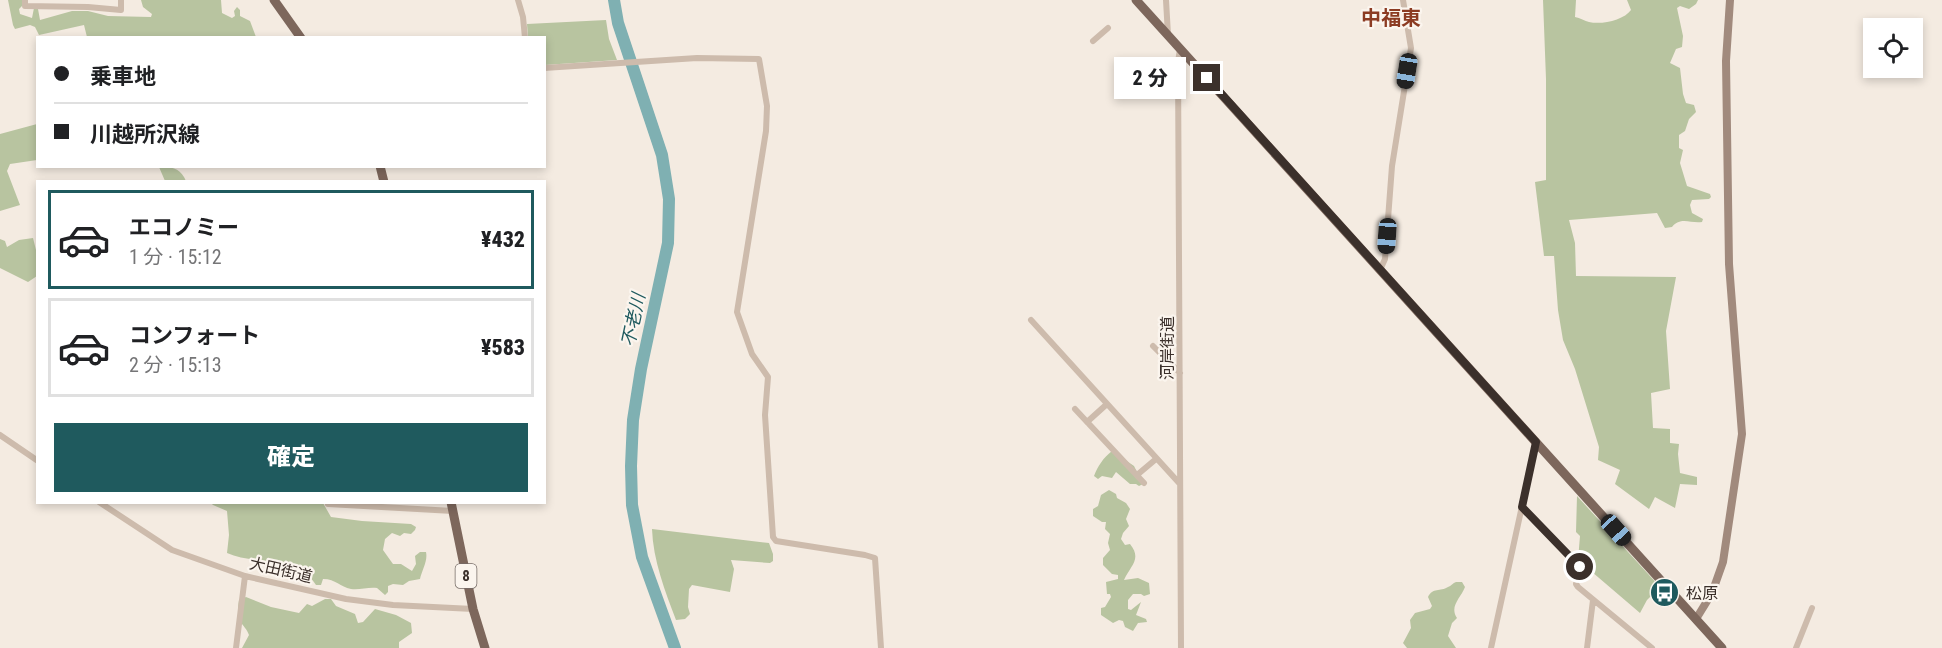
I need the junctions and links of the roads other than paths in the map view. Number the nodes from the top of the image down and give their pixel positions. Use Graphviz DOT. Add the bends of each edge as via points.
graph roads {
  1 [pos="25,0"];
  2 [pos="121,0"];
  3 [pos="274,0"];
  4 [pos="518,0"];
  5 [pos="1136,0"];
  6 [pos="1166,0"];
  7 [pos="1403,0"];
  8 [pos="1730,0"];
  9 [pos="1108,28"];
  10 [pos="300,36"];
  11 [pos="525,36"];
  12 [pos="1168,36"];
  13 [pos="1093,41"];
  14 [pos="1180,49"];
  15 [pos="546,68"];
  16 [pos="1380,270"];
  17 [pos="1031,320"];
  18 [pos="1153,346"];
  19 [pos="1180,373"];
  20 [pos="1107,404"];
  21 [pos="1075,409"];
  22 [pos="1087,422"];
  23 [pos="0,435"];
  24 [pos="1536,442"];
  25 [pos="36,459"];
  26 [pos="1156,459"];
  27 [pos="1137,475"];
  28 [pos="1144,483"];
  29 [pos="1180,484"];
  30 [pos="102,504"];
  31 [pos="328,504"];
  32 [pos="386,505"];
  33 [pos="452,507"];
  34 [pos="1522,507"];
  35 [pos="244,576"];
  36 [pos="1593,600"];
  37 [pos="1812,608"];
  38 [pos="473,609"];
  39 [pos="1696,619"];
  40 [pos="236,648"];
  41 [pos="485,648"];
  42 [pos="881,648"];
  43 [pos="1181,648"];
  44 [pos="1491,648"];
  45 [pos="1587,648"];
  46 [pos="1652,648"];
  47 [pos="1722,648"];
  48 [pos="1796,648"];
  1 -- 2 [label="street" via="25,6 121,10"];
  3 -- 10 [label="main road"];
  4 -- 11 [label="street"];
  5 -- 12 [label="main road"];
  6 -- 12 [label="street"];
  7 -- 16 [label="street" via="1411,48 1392,166 1385,259"];
  8 -- 39 [label="street" via="1726,61 1729,264 1742,434 1723,562 1712,593"];
  9 -- 13 [label="street"];
  12 -- 14 [label="main road"];
  14 -- 16 [label="main road"];
  14 -- 19 [label="street, 河岸街道"];
  15 -- 42 [label="street" via="759,58 767,106 766,131 737,312 752,354 768,377 765,416 773,537 776,541 875,558"];
  16 -- 24 [label="main road"];
  17 -- 20 [label="street"];
  18 -- 19 [label="street"];
  19 -- 29 [label="street, 河岸街道"];
  20 -- 22 [label="street"];
  20 -- 26 [label="street"];
  21 -- 22 [label="street"];
  22 -- 27 [label="street"];
  23 -- 25 [label="street"];
  24 -- 34 [label="street"];
  24 -- 39 [label="main road"];
  26 -- 27 [label="street"];
  26 -- 29 [label="street"];
  27 -- 28 [label="street"];
  29 -- 43 [label="street, 河岸街道"];
  30 -- 35 [label="street, 大田街道" via="172,550"];
  31 -- 32 [label="street"];
  32 -- 33 [label="street"];
  33 -- 38 [label="main road, 8"];
  34 -- 36 [label="street" via="1580,567 1576,584"];
  34 -- 44 [label="street"];
  35 -- 38 [label="street, 大田街道" via="346,599"];
  35 -- 40 [label="street"];
  36 -- 45 [label="street"];
  36 -- 46 [label="street"];
  37 -- 48 [label="street"];
  38 -- 41 [label="main road, 8"];
  39 -- 47 [label="main road"];
}
